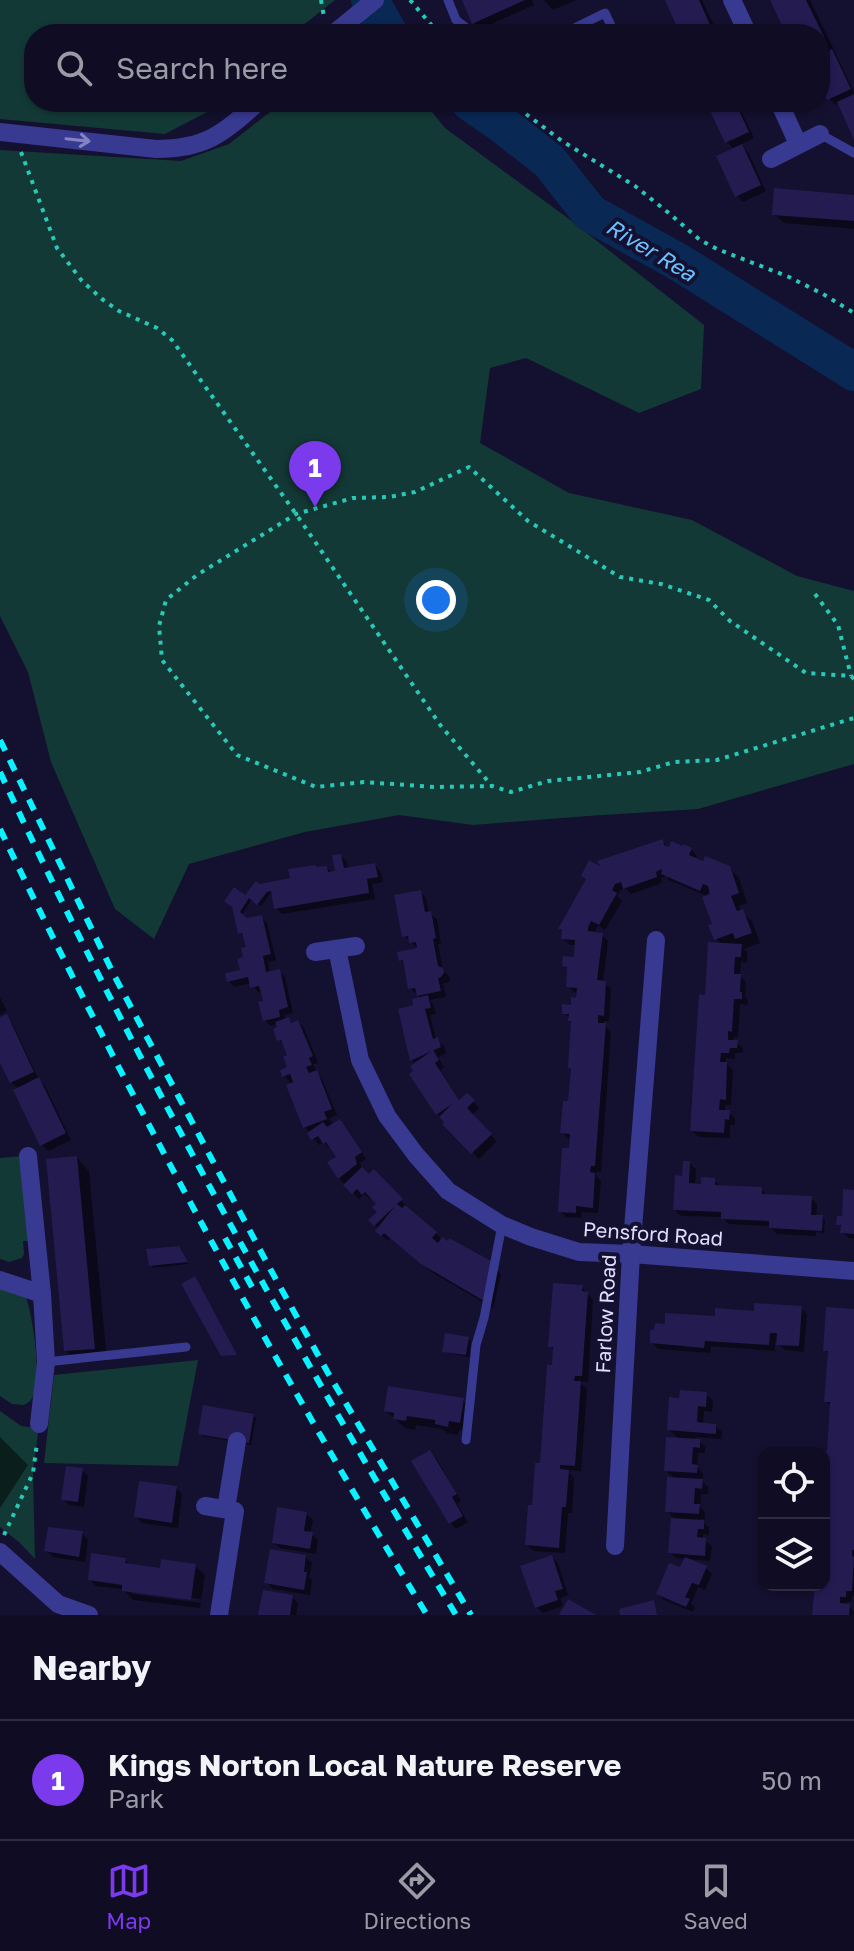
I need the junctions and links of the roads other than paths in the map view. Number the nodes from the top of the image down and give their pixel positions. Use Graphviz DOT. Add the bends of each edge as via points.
graph roads {
  1 [pos="375,0"];
  2 [pos="448,0"];
  3 [pos="732,0"];
  4 [pos="346,24"];
  5 [pos="461,24"];
  6 [pos="582,24"];
  7 [pos="610,24"];
  8 [pos="743,24"];
  9 [pos="246,112"];
  10 [pos="784,112"];
  11 [pos="7,132"];
  12 [pos="820,134"];
  13 [pos="798,144"];
  14 [pos="854,153"];
  15 [pos="771,159"];
  16 [pos="656,940"];
  17 [pos="356,946"];
  18 [pos="337,949"];
  19 [pos="315,952"];
  20 [pos="28,1156"];
  21 [pos="502,1225"];
  22 [pos="631,1254"];
  23 [pos="854,1271"];
  24 [pos="0,1280"];
  25 [pos="42,1294"];
  26 [pos="186,1347"];
  27 [pos="46,1362"];
  28 [pos="39,1424"];
  29 [pos="466,1440"];
  30 [pos="237,1441"];
  31 [pos="205,1506"];
  32 [pos="226,1509"];
  33 [pos="615,1546"];
  34 [pos="0,1552"];
  35 [pos="86,1615"];
  36 [pos="219,1615"];
  1 -- 4 [label="street"];
  2 -- 5 [label="lane"];
  3 -- 8 [label="street"];
  6 -- 7 [label="lane" via="605,13"];
  11 -- 9 [label="street, one-way" via="181,148 212,139"];
  10 -- 13 [label="street"];
  12 -- 13 [label="street"];
  12 -- 14 [label="lane"];
  13 -- 15 [label="street"];
  16 -- 22 [label="street, Farlow Road"];
  17 -- 18 [label="street"];
  18 -- 19 [label="street"];
  18 -- 21 [label="street, Pensford Road" via="360,1060 387,1116 448,1191"];
  20 -- 25 [label="street"];
  21 -- 22 [label="street, Pensford Road" via="579,1252"];
  21 -- 29 [label="lane" via="476,1345"];
  22 -- 23 [label="street, Pensford Road"];
  22 -- 33 [label="street, Farlow Road"];
  24 -- 25 [label="street"];
  25 -- 27 [label="street"];
  26 -- 27 [label="lane"];
  27 -- 28 [label="street"];
  30 -- 32 [label="street"];
  31 -- 32 [label="street"];
  32 -- 36 [label="street" via="235,1511"];
  34 -- 35 [label="street" via="58,1604"];
}
